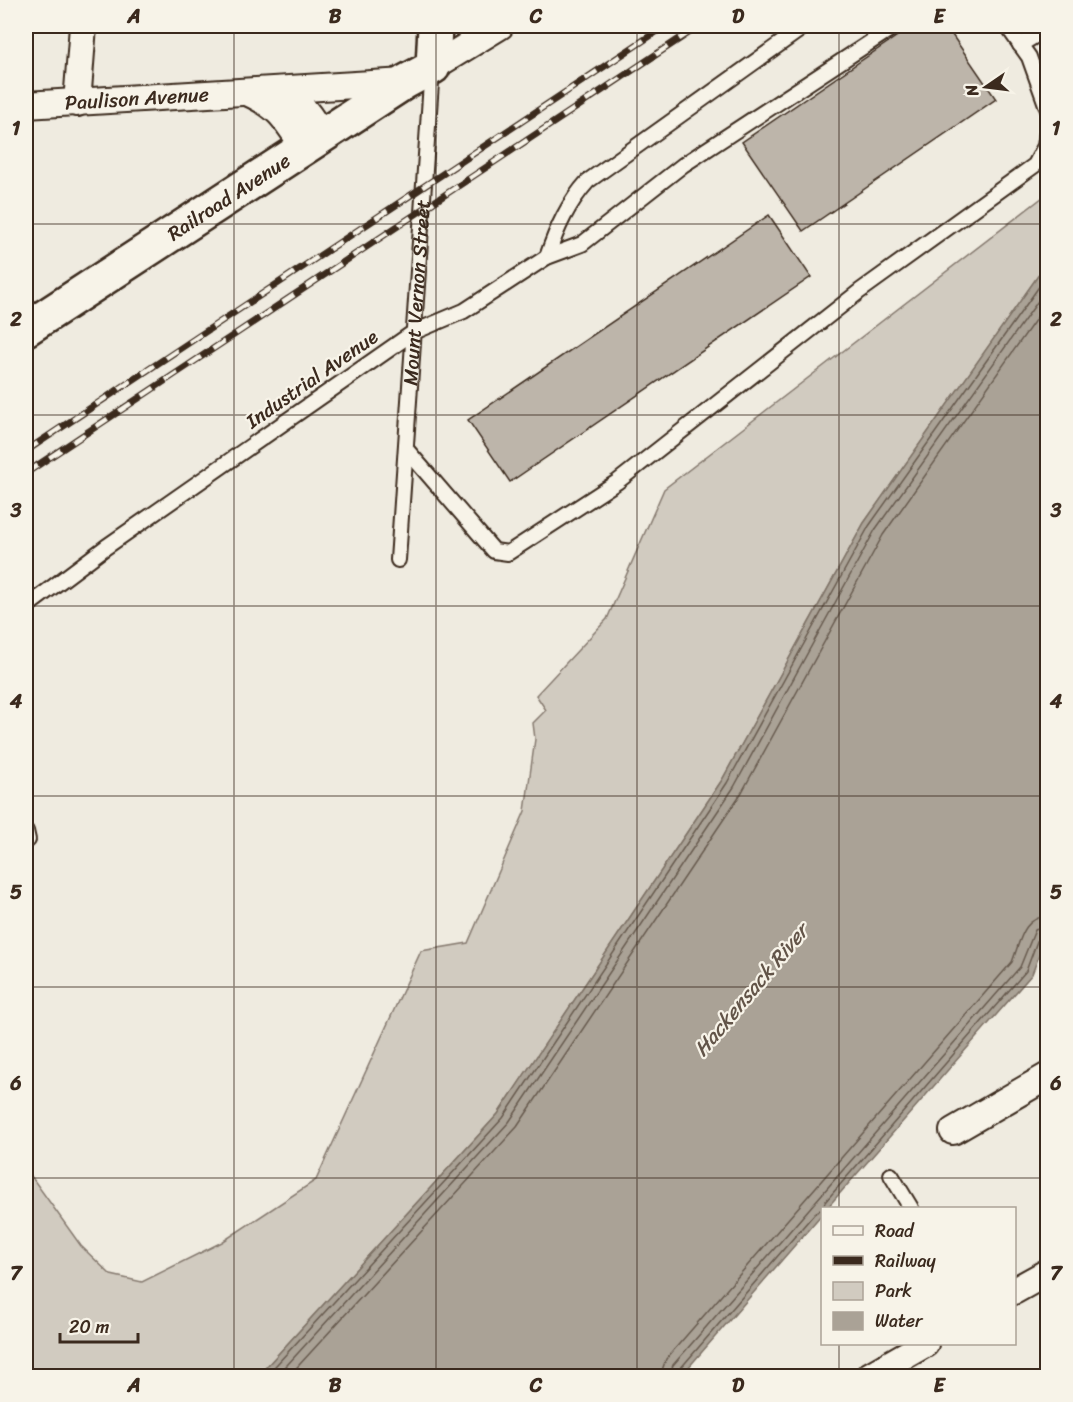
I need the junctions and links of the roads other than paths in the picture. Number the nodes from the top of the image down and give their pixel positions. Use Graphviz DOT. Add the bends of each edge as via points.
graph roads {
  1 [pos="83,26"];
  2 [pos="435,26"];
  3 [pos="500,26"];
  4 [pos="805,26"];
  5 [pos="895,26"];
  6 [pos="1007,26"];
  7 [pos="1047,28"];
  8 [pos="1020,45"];
  9 [pos="433,66"];
  10 [pos="405,82"];
  11 [pos="281,90"];
  12 [pos="1044,90"];
  13 [pos="247,92"];
  14 [pos="77,103"];
  15 [pos="26,105"];
  16 [pos="1047,110"];
  17 [pos="1047,125"];
  18 [pos="313,142"];
  19 [pos="1046,145"];
  20 [pos="547,257"];
  21 [pos="26,329"];
  22 [pos="414,332"];
  23 [pos="406,449"];
  24 [pos="398,560"];
  25 [pos="26,607"];
  26 [pos="1047,1076"];
  27 [pos="953,1131"];
  28 [pos="891,1175"];
  29 [pos="910,1207"];
  30 [pos="1047,1272"];
  31 [pos="1016,1290"];
  32 [pos="923,1345"];
  33 [pos="869,1377"];
  1 -- 14 [label="street"];
  2 -- 9 [label="main road, Mount Vernon Street"];
  3 -- 9 [label="street"];
  4 -- 20 [label="lane" via="588,180 557,227"];
  5 -- 20 [label="lane, Industrial Avenue" via="683,165 582,244"];
  6 -- 8 [label="lane"];
  7 -- 8 [label="lane"];
  8 -- 12 [label="lane"];
  9 -- 10 [label="main road, Railroad Avenue"];
  9 -- 22 [label="lane, Mount Vernon Street"];
  10 -- 11 [label="street, Paulison Avenue"];
  10 -- 18 [label="main road, Railroad Avenue"];
  11 -- 13 [label="street, Paulison Avenue"];
  11 -- 18 [label="street" via="312,117"];
  12 -- 16 [label="lane"];
  13 -- 14 [label="street, Paulison Avenue"];
  13 -- 18 [label="street" via="270,102"];
  14 -- 15 [label="street, Paulison Avenue"];
  17 -- 19 [label="lane"];
  18 -- 21 [label="main road, Railroad Avenue"];
  19 -- 23 [label="lane" via="1035,165 860,291 617,482 508,553 494,550"];
  20 -- 22 [label="lane, Industrial Avenue" via="464,311"];
  22 -- 23 [label="lane, Mount Vernon Street"];
  22 -- 25 [label="lane, Industrial Avenue"];
  23 -- 24 [label="lane, Mount Vernon Street"];
  26 -- 27 [label="street"];
  28 -- 29 [label="lane"];
  30 -- 31 [label="street"];
  32 -- 33 [label="street"];
}
